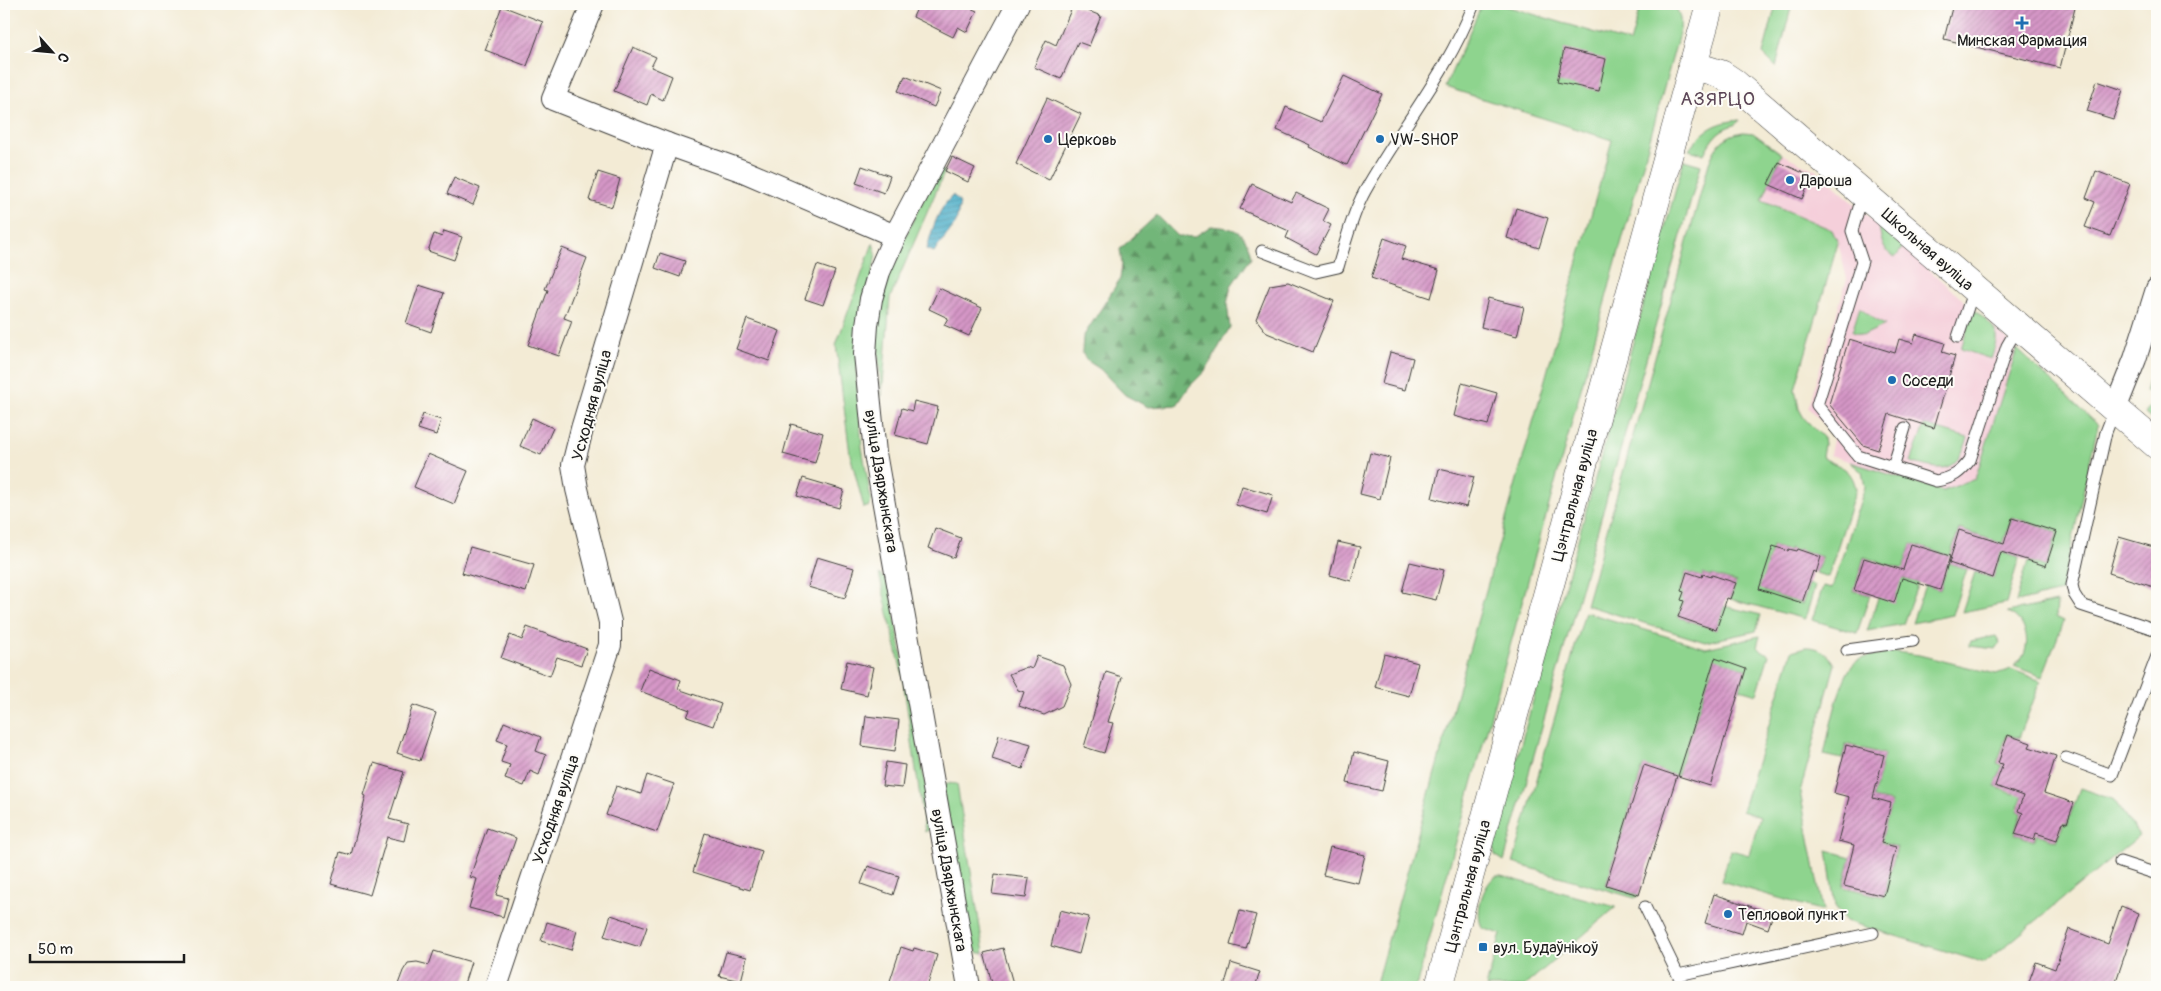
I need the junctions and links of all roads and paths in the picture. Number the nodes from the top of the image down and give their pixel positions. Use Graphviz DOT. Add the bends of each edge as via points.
graph roads {
  1 [pos="593,4"];
  2 [pos="1018,4"];
  3 [pos="1474,4"];
  4 [pos="1710,4"];
  5 [pos="1692,65"];
  6 [pos="666,144"];
  7 [pos="1863,194"];
  8 [pos="895,236"];
  9 [pos="1262,250"];
  10 [pos="1974,288"];
  11 [pos="2157,289"];
  12 [pos="2019,326"];
  13 [pos="1958,337"];
  14 [pos="2115,409"];
  15 [pos="1905,428"];
  16 [pos="2157,445"];
  17 [pos="1893,467"];
  18 [pos="2157,630"];
  19 [pos="1913,641"];
  20 [pos="1847,650"];
  21 [pos="2157,656"];
  22 [pos="2066,758"];
  23 [pos="2120,862"];
  24 [pos="2157,874"];
  25 [pos="1645,908"];
  26 [pos="1873,933"];
  27 [pos="496,987"];
  28 [pos="969,987"];
  29 [pos="1439,987"];
  1 -- 6 [label="street" via="552,100"];
  2 -- 8 [label="street, вуліца Дзяржынскага"];
  3 -- 9 [label="lane" via="1434,82 1364,193 1338,267 1316,272"];
  4 -- 5 [label="main road, Цэнтральная вуліца"];
  5 -- 7 [label="main road, Школьная вуліца" via="1722,74 1734,82"];
  5 -- 29 [label="main road, Цэнтральная вуліца"];
  6 -- 8 [label="street" via="742,171"];
  6 -- 27 [label="street, Усходняя вуліца" via="573,465 576,489 610,622 610,645"];
  7 -- 10 [label="main road, Школьная вуліца"];
  7 -- 17 [label="lane" via="1852,231 1862,262 1817,405 1858,456"];
  8 -- 28 [label="street, вуліца Дзяржынскага" via="871,299 865,354 875,453"];
  10 -- 12 [label="main road, Школьная вуліца"];
  10 -- 13 [label="lane"];
  11 -- 14 [label="street"];
  12 -- 14 [label="main road, Школьная вуліца"];
  12 -- 17 [label="lane" via="2007,346 1970,460 1962,472 1950,479 1936,481"];
  14 -- 16 [label="main road, Школьная вуліца"];
  14 -- 18 [label="lane" via="2106,432 2072,585 2081,606"];
  15 -- 17 [label="lane"];
  19 -- 20 [label="lane"];
  21 -- 22 [label="lane" via="2112,775"];
  23 -- 24 [label="lane"];
  25 -- 26 [label="lane" via="1678,974"];
}
